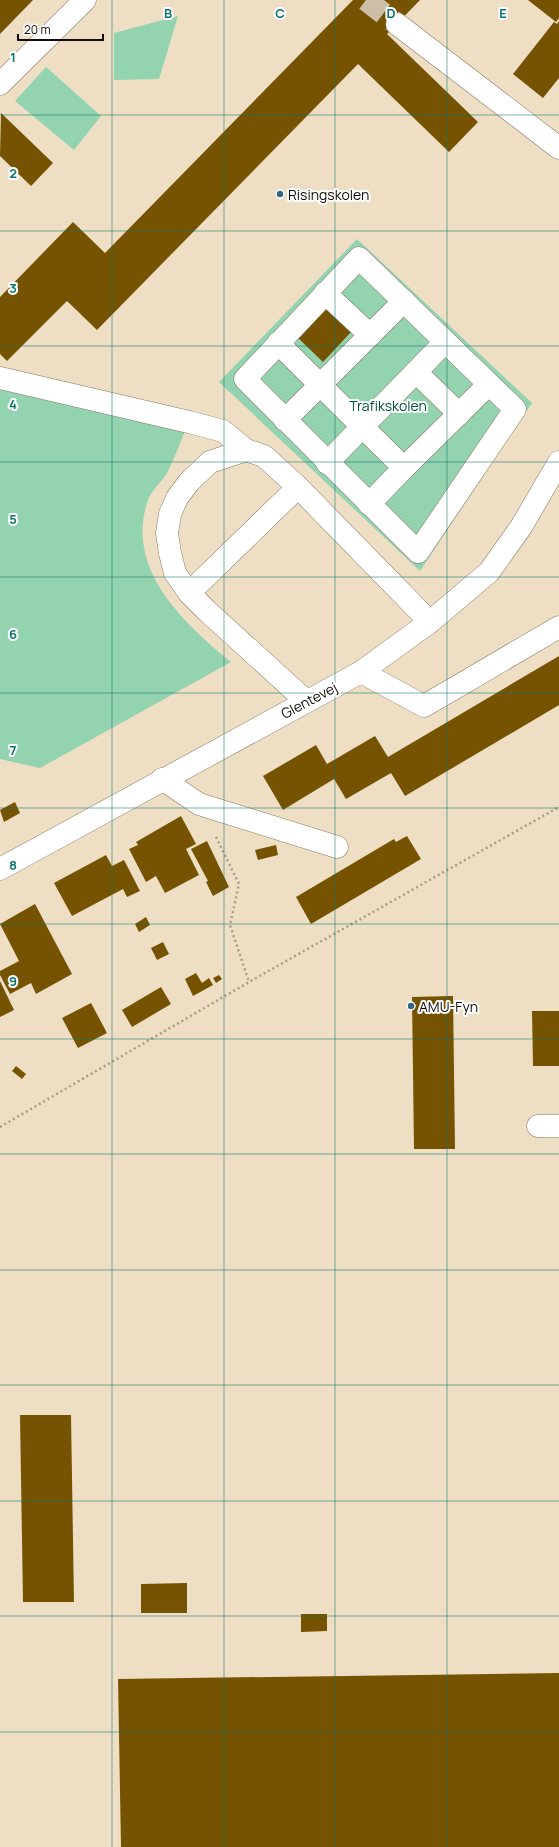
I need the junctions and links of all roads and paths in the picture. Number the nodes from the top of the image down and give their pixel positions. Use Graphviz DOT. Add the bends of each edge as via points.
graph roads {
  1 [pos="85,0"];
  2 [pos="397,24"];
  3 [pos="0,84"];
  4 [pos="559,148"];
  5 [pos="325,293"];
  6 [pos="404,301"];
  7 [pos="370,334"];
  8 [pos="445,342"];
  9 [pos="278,343"];
  10 [pos="416,372"];
  11 [pos="0,378"];
  12 [pos="489,384"];
  13 [pos="320,385"];
  14 [pos="459,414"];
  15 [pos="285,420"];
  16 [pos="363,427"];
  17 [pos="246,450"];
  18 [pos="559,462"];
  19 [pos="327,463"];
  20 [pos="404,468"];
  21 [pos="298,487"];
  22 [pos="369,504"];
  23 [pos="190,593"];
  24 [pos="430,622"];
  25 [pos="559,627"];
  26 [pos="361,672"];
  27 [pos="306,701"];
  28 [pos="162,779"];
  29 [pos="199,804"];
  30 [pos="559,807"];
  31 [pos="337,847"];
  32 [pos="0,869"];
  33 [pos="249,982"];
  34 [pos="0,1127"];
  1 -- 3 [label="street"];
  2 -- 4 [label="street"];
  5 -- 6 [label="street" via="359,258"];
  5 -- 7 [label="street"];
  5 -- 9 [label="street"];
  6 -- 7 [label="street"];
  6 -- 8 [label="street"];
  7 -- 13 [label="street"];
  8 -- 10 [label="street"];
  8 -- 12 [label="street"];
  9 -- 13 [label="street"];
  9 -- 15 [label="street" via="245,379"];
  10 -- 14 [label="street"];
  10 -- 16 [label="street"];
  11 -- 17 [label="street" via="189,422 222,432"];
  12 -- 14 [label="street"];
  12 -- 22 [label="street" via="515,409 418,552"];
  13 -- 15 [label="street"];
  13 -- 16 [label="street"];
  14 -- 20 [label="street"];
  15 -- 19 [label="street"];
  16 -- 19 [label="street"];
  16 -- 20 [label="street"];
  17 -- 21 [label="street" via="264,456"];
  17 -- 23 [label="street" via="210,462 189,482 177,498 170,514 167,533 175,573"];
  18 -- 24 [label="street, Glentevej" via="521,527 489,572"];
  19 -- 22 [label="street"];
  20 -- 22 [label="street"];
  21 -- 23 [label="street"];
  21 -- 24 [label="street"];
  23 -- 27 [label="street"];
  24 -- 26 [label="street, Glentevej"];
  25 -- 26 [label="street" via="424,706"];
  26 -- 27 [label="street, Glentevej"];
  27 -- 28 [label="street, Glentevej"];
  28 -- 29 [label="street"];
  28 -- 32 [label="street, Glentevej"];
  29 -- 31 [label="street"];
  29 -- 33 [label="path" via="240,884 230,925"];
  30 -- 33 [label="path"];
  33 -- 34 [label="path"];
}
